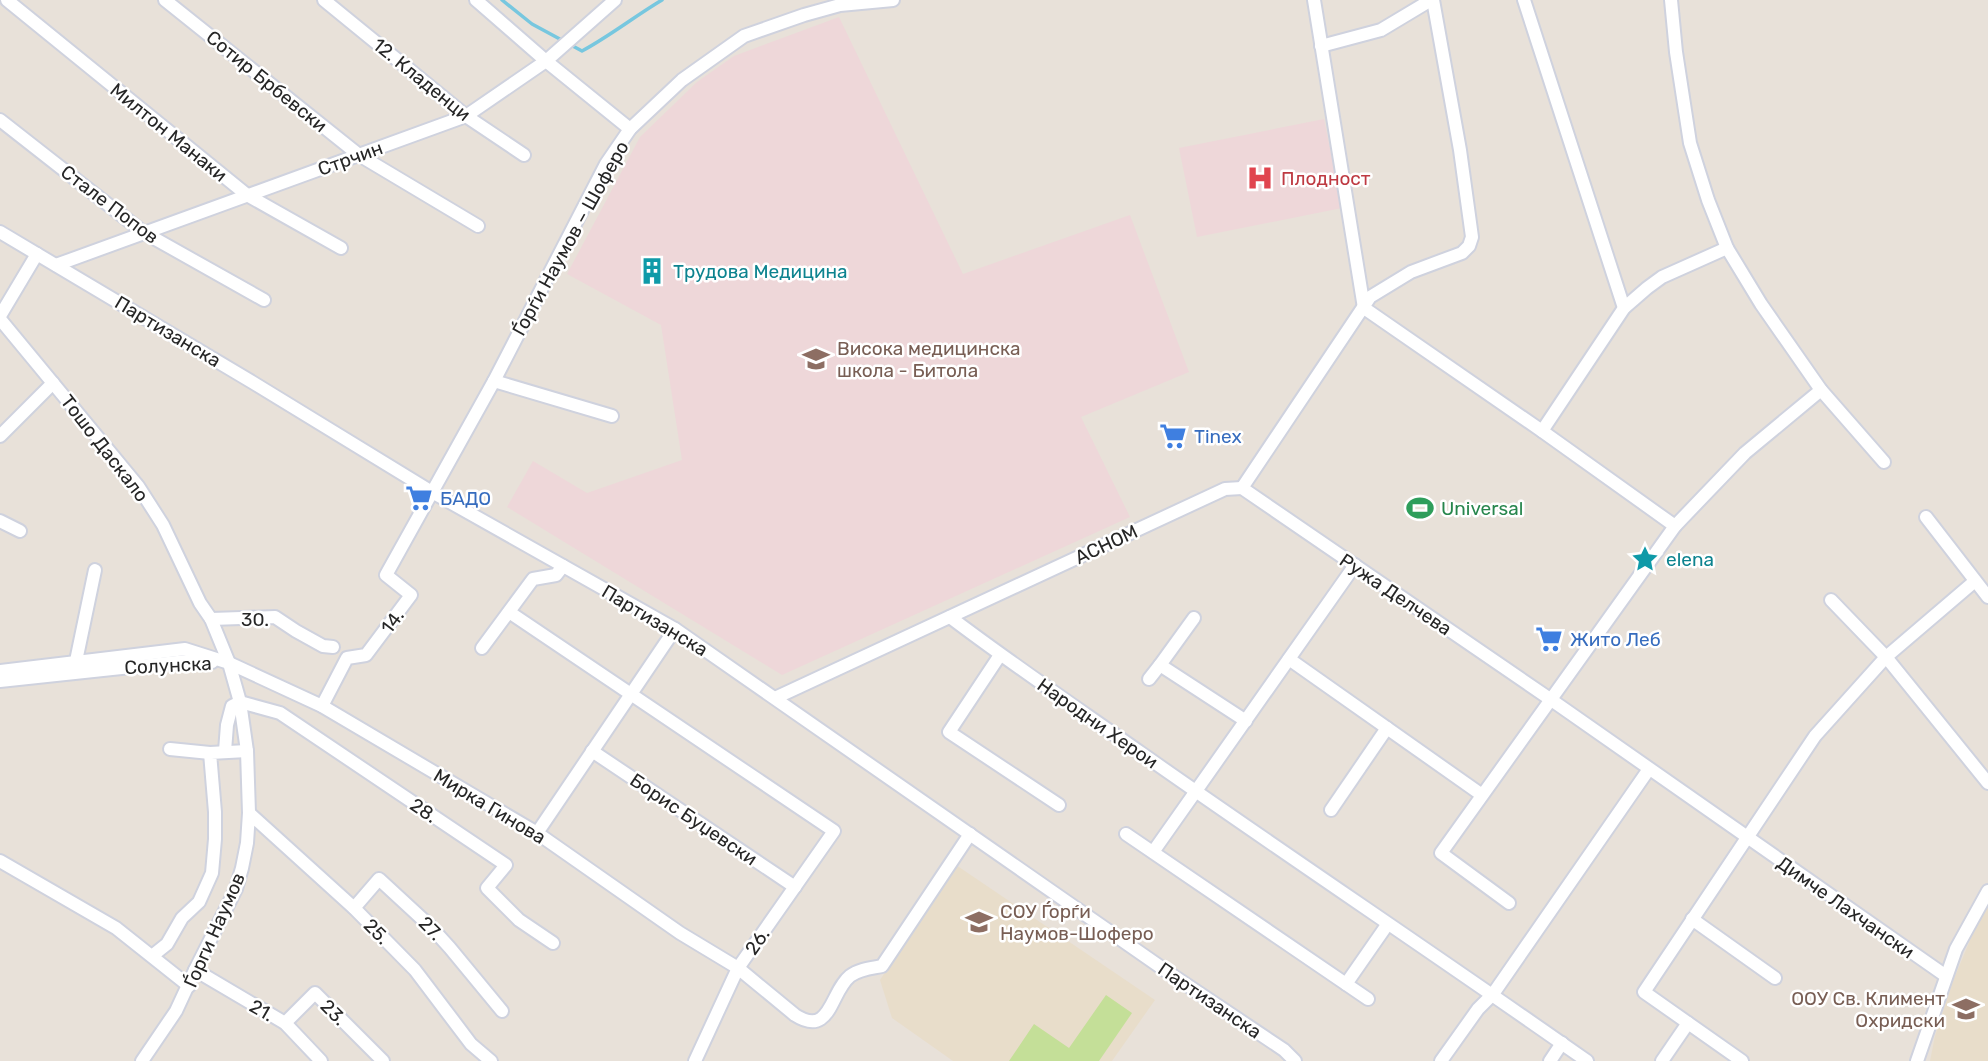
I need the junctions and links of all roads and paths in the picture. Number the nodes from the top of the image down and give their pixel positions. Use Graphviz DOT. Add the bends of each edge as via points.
graph roads {
  1 [pos="6,0"];
  2 [pos="165,0"];
  3 [pos="324,0"];
  4 [pos="476,0"];
  5 [pos="615,0"];
  6 [pos="893,0"];
  7 [pos="1314,0"];
  8 [pos="1432,0"];
  9 [pos="1524,0"];
  10 [pos="1671,0"];
  11 [pos="843,3"];
  12 [pos="0,8"];
  13 [pos="1321,46"];
  14 [pos="546,61"];
  15 [pos="466,116"];
  16 [pos="0,120"];
  17 [pos="630,129"];
  18 [pos="359,155"];
  19 [pos="524,155"];
  20 [pos="247,195"];
  21 [pos="478,226"];
  22 [pos="0,232"];
  23 [pos="143,232"];
  24 [pos="341,248"];
  25 [pos="1727,248"];
  26 [pos="37,254"];
  27 [pos="56,265"];
  28 [pos="264,300"];
  29 [pos="1364,308"];
  30 [pos="1624,309"];
  31 [pos="0,317"];
  32 [pos="494,381"];
  33 [pos="53,383"];
  34 [pos="1821,390"];
  35 [pos="612,416"];
  36 [pos="1542,431"];
  37 [pos="0,436"];
  38 [pos="1884,462"];
  39 [pos="1242,488"];
  40 [pos="432,492"];
  41 [pos="1926,517"];
  42 [pos="0,521"];
  43 [pos="1675,526"];
  44 [pos="20,531"];
  45 [pos="1355,565"];
  46 [pos="563,566"];
  47 [pos="95,570"];
  48 [pos="1975,581"];
  49 [pos="1988,597"];
  50 [pos="1831,600"];
  51 [pos="509,612"];
  52 [pos="950,617"];
  53 [pos="1194,618"];
  54 [pos="211,619"];
  55 [pos="676,629"];
  56 [pos="333,647"];
  57 [pos="482,648"];
  58 [pos="1000,655"];
  59 [pos="1886,657"];
  60 [pos="1289,659"];
  61 [pos="76,661"];
  62 [pos="229,663"];
  63 [pos="1160,664"];
  64 [pos="0,671"];
  65 [pos="1149,679"];
  66 [pos="0,681"];
  67 [pos="630,693"];
  68 [pos="775,698"];
  69 [pos="1550,699"];
  70 [pos="240,702"];
  71 [pos="322,706"];
  72 [pos="1246,721"];
  73 [pos="1387,728"];
  74 [pos="170,749"];
  75 [pos="225,751"];
  76 [pos="247,751"];
  77 [pos="592,751"];
  78 [pos="209,753"];
  79 [pos="1649,769"];
  80 [pos="1988,783"];
  81 [pos="1196,792"];
  82 [pos="1482,795"];
  83 [pos="1059,805"];
  84 [pos="1331,810"];
  85 [pos="249,813"];
  86 [pos="537,833"];
  87 [pos="970,834"];
  88 [pos="1126,834"];
  89 [pos="1746,837"];
  90 [pos="1153,852"];
  91 [pos="0,861"];
  92 [pos="795,887"];
  93 [pos="1988,891"];
  94 [pos="1509,903"];
  95 [pos="354,908"];
  96 [pos="1692,919"];
  97 [pos="1387,925"];
  98 [pos="552,943"];
  99 [pos="152,956"];
  100 [pos="738,968"];
  101 [pos="195,970"];
  102 [pos="1946,976"];
  103 [pos="1775,978"];
  104 [pos="1346,984"];
  105 [pos="1632,984"];
  106 [pos="189,986"];
  107 [pos="1644,992"];
  108 [pos="1493,994"];
  109 [pos="1368,999"];
  110 [pos="502,1011"];
  111 [pos="285,1023"];
  112 [pos="1688,1023"];
  113 [pos="1562,1043"];
  114 [pos="1284,1050"];
  115 [pos="142,1061"];
  116 [pos="321,1061"];
  117 [pos="383,1061"];
  118 [pos="491,1061"];
  119 [pos="695,1061"];
  120 [pos="1295,1061"];
  121 [pos="1307,1061"];
  122 [pos="1441,1061"];
  123 [pos="1451,1061"];
  124 [pos="1550,1061"];
  125 [pos="1587,1061"];
  126 [pos="1662,1061"];
  127 [pos="1742,1061"];
  128 [pos="1917,1061"];
  1 -- 12 [label="street"];
  1 -- 20 [label="street, Милтон Манаки"];
  2 -- 18 [label="street, Сотир Брбевски"];
  3 -- 15 [label="street, 12. Кладенци"];
  4 -- 14 [label="street"];
  5 -- 14 [label="street, Стрчин"];
  6 -- 11 [label="street, Ѓорѓи Наумов – Шоферо"];
  7 -- 13 [label="street"];
  8 -- 13 [label="street" via="1381,30"];
  8 -- 29 [label="street" via="1472,237 1462,253 1411,272 1370,297"];
  9 -- 30 [label="street"];
  10 -- 25 [label="street" via="1690,143"];
  11 -- 17 [label="street, Ѓорѓи Наумов – Шоферо" via="744,36 682,80"];
  13 -- 29 [label="street"];
  14 -- 15 [label="street, Стрчин"];
  14 -- 17 [label="street"];
  15 -- 18 [label="street, Стрчин"];
  15 -- 19 [label="street, 12. Кладенци"];
  16 -- 23 [label="street, Стале Попов"];
  17 -- 32 [label="street, Ѓорѓи Наумов – Шоферо" via="606,164"];
  18 -- 20 [label="street, Стрчин"];
  18 -- 21 [label="street, Сотир Брбевски"];
  20 -- 23 [label="street, Стрчин"];
  20 -- 24 [label="street, Милтон Манаки"];
  22 -- 26 [label="street, Партизанска"];
  23 -- 27 [label="street, Стрчин"];
  23 -- 28 [label="street, Стале Попов"];
  25 -- 30 [label="street" via="1662,277"];
  25 -- 34 [label="street"];
  26 -- 27 [label="street, Партизанска"];
  26 -- 31 [label="street"];
  27 -- 40 [label="street, Партизанска"];
  29 -- 36 [label="street"];
  29 -- 39 [label="street"];
  30 -- 36 [label="street"];
  31 -- 33 [label="street, Тошо Даскало"];
  32 -- 35 [label="street"];
  32 -- 40 [label="street, Ѓорѓи Наумов – Шоферо"];
  33 -- 37 [label="street"];
  33 -- 54 [label="street, Тошо Даскало" via="138,486"];
  34 -- 38 [label="street"];
  34 -- 43 [label="street" via="1745,453"];
  36 -- 43 [label="street"];
  39 -- 45 [label="street, Ружа Делчева"];
  39 -- 52 [label="street, АСНОМ" via="1225,489"];
  40 -- 46 [label="street, Партизанска"];
  40 -- 71 [label="street, 14." via="386,575 411,595 366,655 347,658"];
  41 -- 48 [label="street"];
  42 -- 44 [label="street"];
  43 -- 69 [label="street"];
  45 -- 60 [label="street"];
  45 -- 69 [label="street, Ружа Делчева"];
  46 -- 51 [label="street" via="556,575 533,579"];
  46 -- 55 [label="street, Партизанска"];
  47 -- 61 [label="street"];
  48 -- 49 [label="street"];
  48 -- 59 [label="street"];
  50 -- 59 [label="street"];
  51 -- 57 [label="street"];
  51 -- 67 [label="street"];
  52 -- 58 [label="street, Народни Херои"];
  52 -- 68 [label="street, АСНОМ"];
  53 -- 63 [label="street"];
  54 -- 56 [label="street, 30." via="275,617 323,646"];
  54 -- 62 [label="street, Тошо Даскало"];
  55 -- 67 [label="street"];
  55 -- 68 [label="street, Партизанска"];
  58 -- 81 [label="street, Народни Херои"];
  58 -- 83 [label="street" via="949,732"];
  59 -- 80 [label="street"];
  59 -- 89 [label="street" via="1815,736"];
  60 -- 72 [label="street"];
  60 -- 73 [label="street"];
  61 -- 62 [label="street, Солунска" via="185,649"];
  61 -- 64 [label="street, Солунска"];
  62 -- 66 [label="street, Солунска" via="187,661"];
  62 -- 70 [label="street, Ѓорги Наумов"];
  62 -- 71 [label="street, Мирка Гинова"];
  63 -- 65 [label="street"];
  63 -- 72 [label="street"];
  67 -- 77 [label="street"];
  67 -- 92 [label="street, 26." via="834,831"];
  68 -- 87 [label="street, Партизанска"];
  69 -- 79 [label="street, Ружа Делчева"];
  69 -- 82 [label="street"];
  70 -- 75 [label="street" via="232,706"];
  70 -- 76 [label="street, Ѓорги Наумов"];
  70 -- 98 [label="street, 28." via="280,713 506,865 487,888 519,920"];
  71 -- 86 [label="street, Мирка Гинова"];
  72 -- 81 [label="street"];
  73 -- 82 [label="street"];
  73 -- 84 [label="street"];
  74 -- 78 [label="street"];
  75 -- 76 [label="street"];
  75 -- 78 [label="street"];
  76 -- 85 [label="street, Ѓорги Наумов"];
  77 -- 86 [label="street"];
  77 -- 92 [label="street, Борис Буџевски"];
  78 -- 99 [label="street" via="215,812 212,873 199,902"];
  79 -- 89 [label="street, Димче Лахчански"];
  79 -- 108 [label="street"];
  81 -- 90 [label="street"];
  81 -- 97 [label="street, Народни Херои"];
  82 -- 94 [label="street" via="1441,853"];
  85 -- 95 [label="street, 25."];
  85 -- 101 [label="street, Ѓорги Наумов" via="236,888"];
  86 -- 100 [label="street, Мирка Гинова"];
  87 -- 100 [label="street, Мирка Гинова" via="882,966 850,976 822,1018 804,1021"];
  87 -- 114 [label="street, Партизанска"];
  88 -- 90 [label="street"];
  89 -- 96 [label="street"];
  89 -- 102 [label="street, Димче Лахчански"];
  90 -- 104 [label="street"];
  91 -- 99 [label="street" via="116,928"];
  92 -- 100 [label="street, 26."];
  93 -- 102 [label="street"];
  95 -- 110 [label="street, 27." via="379,880 438,933"];
  95 -- 118 [label="street, 25." via="415,970 471,1044"];
  96 -- 103 [label="street"];
  96 -- 107 [label="street"];
  97 -- 104 [label="street"];
  97 -- 108 [label="street, Народни Херои"];
  99 -- 106 [label="street"];
  100 -- 119 [label="street, 26."];
  101 -- 106 [label="street, Ѓорги Наумов"];
  101 -- 111 [label="street, 21."];
  102 -- 128 [label="street"];
  104 -- 109 [label="street"];
  105 -- 107 [label="street"];
  106 -- 115 [label="street, Ѓорги Наумов"];
  107 -- 112 [label="street"];
  108 -- 113 [label="street, Народни Херои"];
  108 -- 122 [label="street"];
  108 -- 123 [label="street"];
  111 -- 116 [label="street, 21."];
  111 -- 117 [label="street, 23." via="315,993"];
  112 -- 126 [label="street"];
  112 -- 127 [label="street"];
  113 -- 124 [label="street"];
  113 -- 125 [label="street, Народни Херои"];
  114 -- 120 [label="street, Партизанска"];
  114 -- 121 [label="street, Партизанска"];
}
